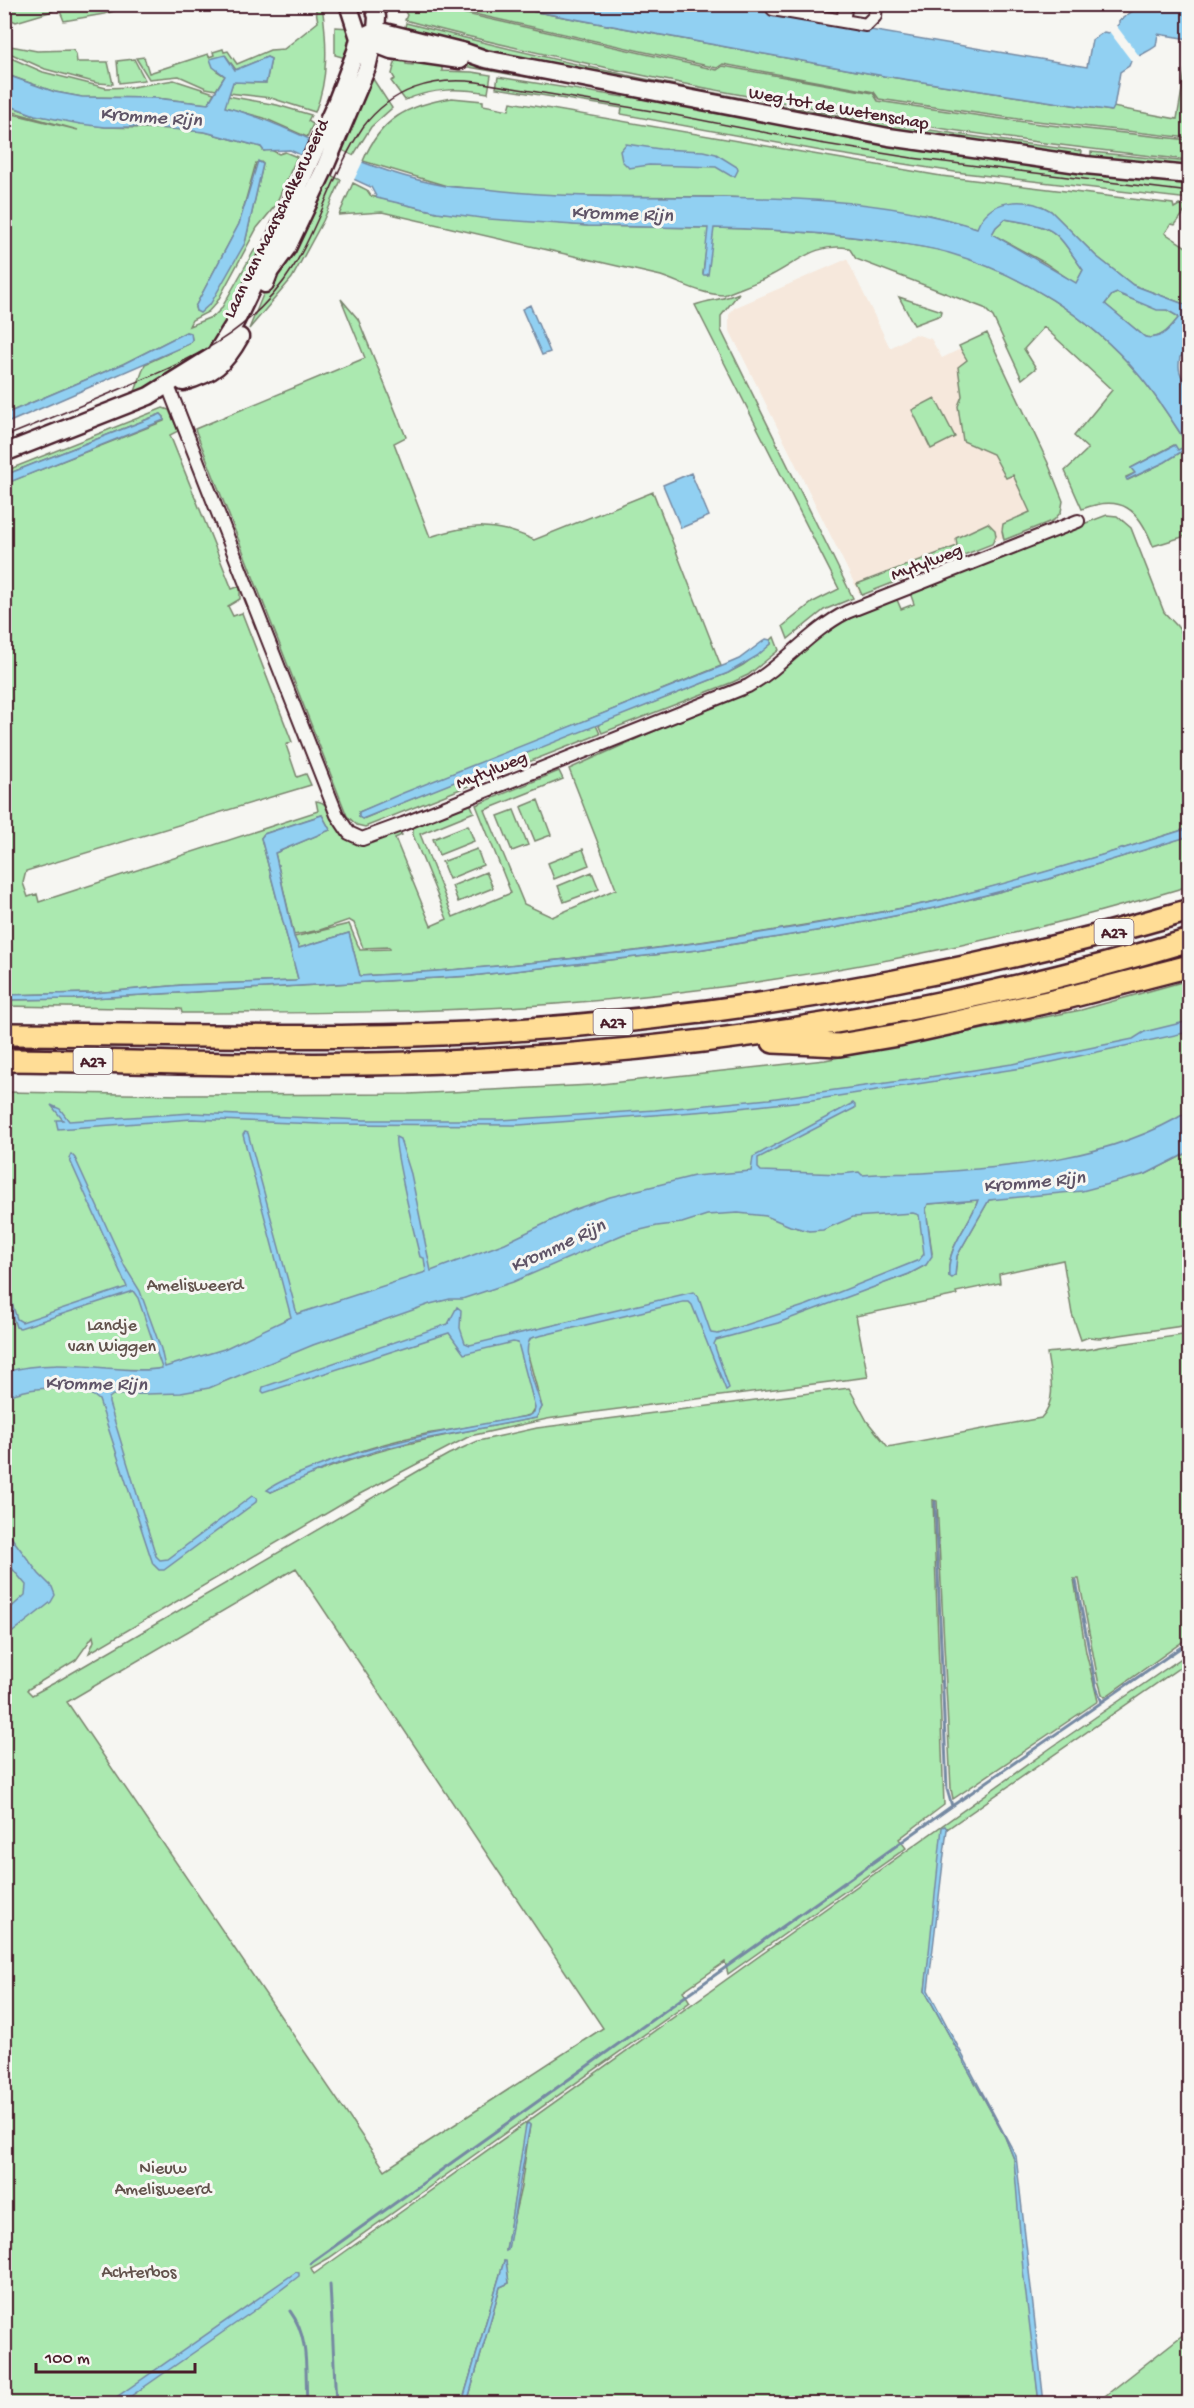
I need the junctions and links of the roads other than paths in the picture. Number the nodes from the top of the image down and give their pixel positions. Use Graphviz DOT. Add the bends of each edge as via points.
graph roads {
  1 [pos="348,4"];
  2 [pos="373,4"];
  3 [pos="846,4"];
  4 [pos="876,4"];
  5 [pos="773,9"];
  6 [pos="843,21"];
  7 [pos="369,37"];
  8 [pos="326,143"];
  9 [pos="1190,175"];
  10 [pos="168,386"];
  11 [pos="4,453"];
  12 [pos="1078,520"];
  13 [pos="1190,910"];
  14 [pos="1190,940"];
  15 [pos="1190,966"];
  16 [pos="4,1034"];
  17 [pos="720,1040"];
  18 [pos="4,1060"];
  1 -- 7 [label="main road"];
  2 -- 7 [label="main road" via="377,17"];
  3 -- 6 [label="street"];
  4 -- 6 [label="street" via="874,16 866,25"];
  5 -- 6 [label="street"];
  7 -- 8 [label="main road, Laan van Maarschalkerweerd" via="356,51"];
  7 -- 9 [label="main road, Weg tot de Wetenschap" via="391,50 485,59 889,137 1084,165"];
  8 -- 10 [label="main road, Laan van Maarschalkerweerd" via="307,165 228,337 208,361"];
  8 -- 10 [label="main road, Laan van Maarschalkerweerd" via="323,172 227,358 205,376"];
  10 -- 11 [label="main road, Laan van Maarschalkerweerd"];
  10 -- 12 [label="street, Mytylweg" via="337,815 350,833 362,839 748,686 838,616"];
  13 -- 16 [label="highway, A27" via="1050,948 887,983 782,1001 600,1023 374,1036"];
  14 -- 17 [label="highway, A27" via="1058,977 938,1004"];
  15 -- 17 [label="highway, A27" via="968,1021 839,1045"];
  17 -- 18 [label="highway, A27" via="553,1057 440,1062"];
}
